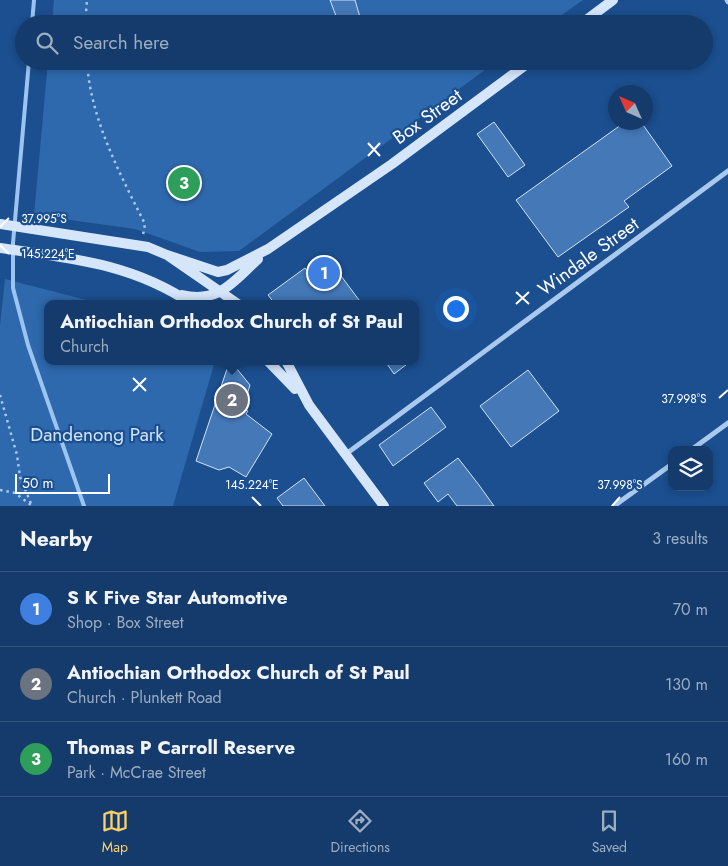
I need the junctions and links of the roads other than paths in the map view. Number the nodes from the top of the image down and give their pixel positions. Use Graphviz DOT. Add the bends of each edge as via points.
graph roads {
  1 [pos="613,0"];
  2 [pos="593,15"];
  3 [pos="519,70"];
  4 [pos="728,171"];
  5 [pos="0,224"];
  6 [pos="0,248"];
  7 [pos="268,249"];
  8 [pos="167,254"];
  9 [pos="174,291"];
  10 [pos="223,292"];
  11 [pos="186,300"];
  12 [pos="233,300"];
  13 [pos="272,365"];
  14 [pos="288,365"];
  15 [pos="309,405"];
  16 [pos="728,422"];
  17 [pos="696,446"];
  18 [pos="346,454"];
  19 [pos="668,467"];
  20 [pos="384,506"];
  21 [pos="614,506"];
  1 -- 2 [label="main road"];
  3 -- 7 [label="main road, Box Street" via="392,164"];
  4 -- 18 [label="street, Windale Street"];
  5 -- 8 [label="main road" via="138,244"];
  6 -- 9 [label="main road" via="118,268"];
  7 -- 8 [label="main road, Box Street" via="221,272"];
  7 -- 10 [label="main road, Box Street"];
  8 -- 10 [label="main road"];
  9 -- 10 [label="main road" via="199,297"];
  9 -- 11 [label="main road"];
  10 -- 12 [label="main road"];
  13 -- 15 [label="main road"];
  14 -- 15 [label="main road"];
  15 -- 18 [label="main road"];
  16 -- 17 [label="street"];
  18 -- 20 [label="main road"];
  19 -- 21 [label="street"];
}
